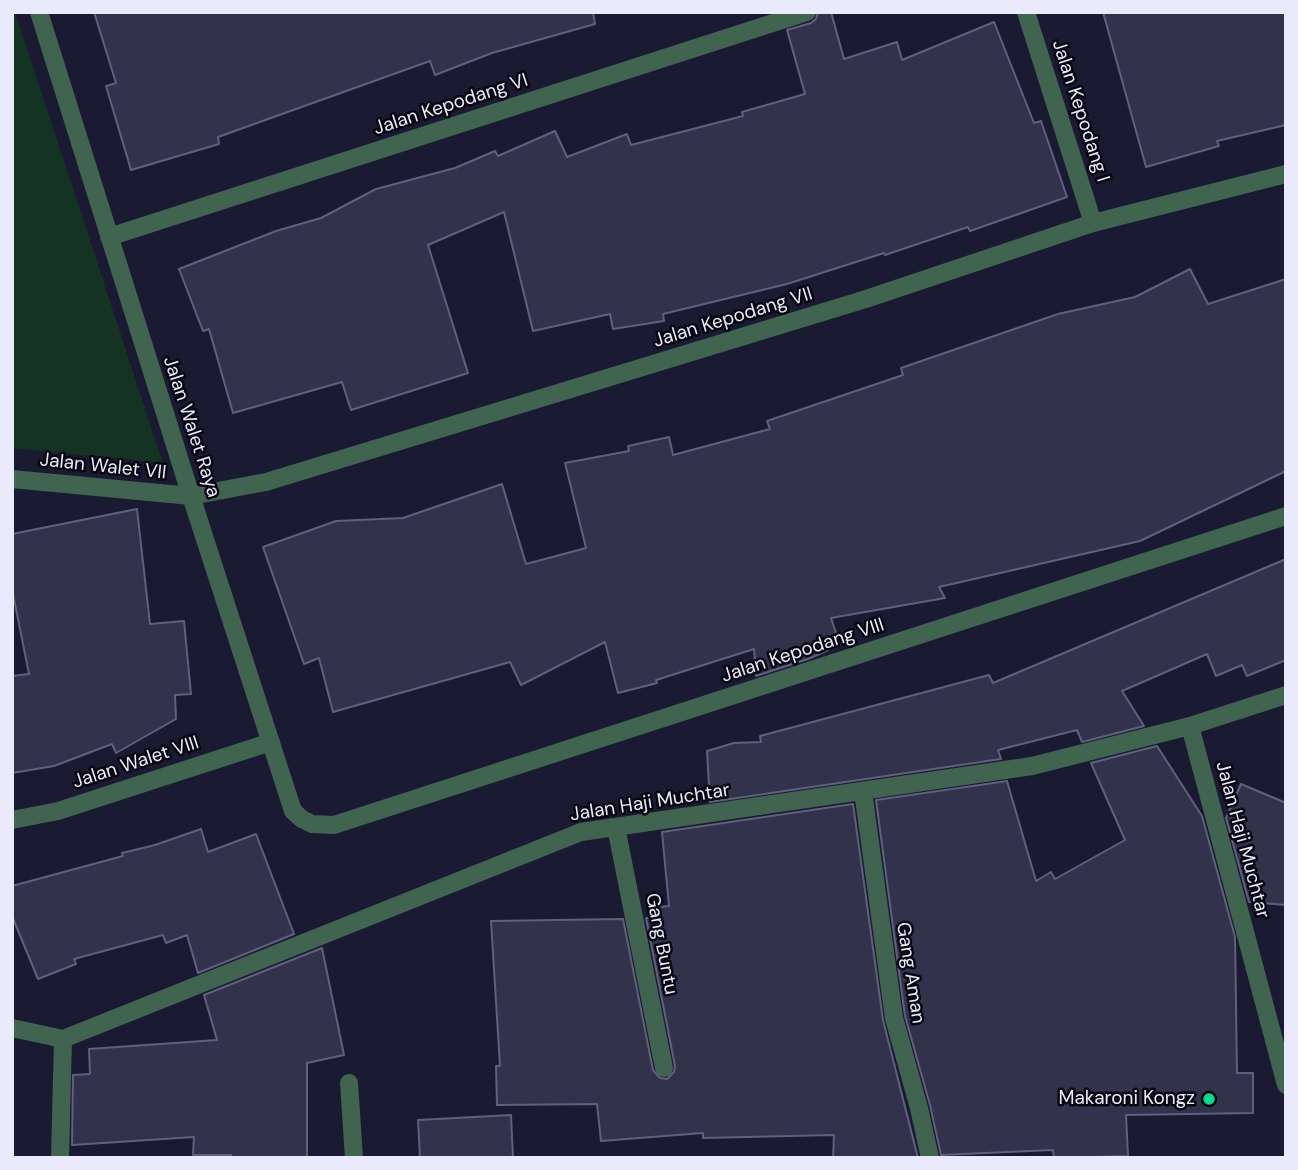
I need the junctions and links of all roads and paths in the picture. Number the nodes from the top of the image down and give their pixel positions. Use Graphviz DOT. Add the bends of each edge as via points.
graph roads {
  1 [pos="39,12"];
  2 [pos="807,12"];
  3 [pos="1026,12"];
  4 [pos="1286,174"];
  5 [pos="1093,222"];
  6 [pos="109,237"];
  7 [pos="12,479"];
  8 [pos="191,496"];
  9 [pos="1286,516"];
  10 [pos="1286,695"];
  11 [pos="1190,726"];
  12 [pos="271,742"];
  13 [pos="863,791"];
  14 [pos="12,820"];
  15 [pos="334,825"];
  16 [pos="617,827"];
  17 [pos="12,1028"];
  18 [pos="63,1039"];
  19 [pos="664,1068"];
  20 [pos="349,1083"];
  21 [pos="1286,1085"];
  22 [pos="60,1158"];
  23 [pos="354,1158"];
  24 [pos="930,1158"];
  1 -- 6 [label="street, Jalan Walet Raya"];
  2 -- 6 [label="street, Jalan Kepodang VI"];
  3 -- 5 [label="street, Jalan Kepodang I"];
  4 -- 5 [label="street, Jalan Kepodang VII"];
  5 -- 8 [label="street, Jalan Kepodang VII" via="866,299 306,470"];
  6 -- 8 [label="street, Jalan Walet Raya"];
  7 -- 8 [label="street, Jalan Walet VII"];
  8 -- 12 [label="street, Jalan Walet Raya"];
  9 -- 15 [label="street, Jalan Kepodang VIII"];
  10 -- 11 [label="street, Jalan Haji Muchtar"];
  11 -- 13 [label="street, Jalan Haji Muchtar" via="1032,766"];
  11 -- 21 [label="street, Jalan Haji Muchtar"];
  12 -- 14 [label="street, Jalan Walet VIII" via="58,811"];
  12 -- 15 [label="street, Jalan Walet Raya" via="293,811 312,824"];
  13 -- 16 [label="street, Jalan Haji Muchtar"];
  13 -- 24 [label="street, Gang Aman" via="894,1018"];
  16 -- 18 [label="street, Jalan Haji Muchtar" via="581,832"];
  16 -- 19 [label="street, Gang Buntu"];
  17 -- 18 [label="street"];
  18 -- 22 [label="street"];
  20 -- 23 [label="street"];
}
